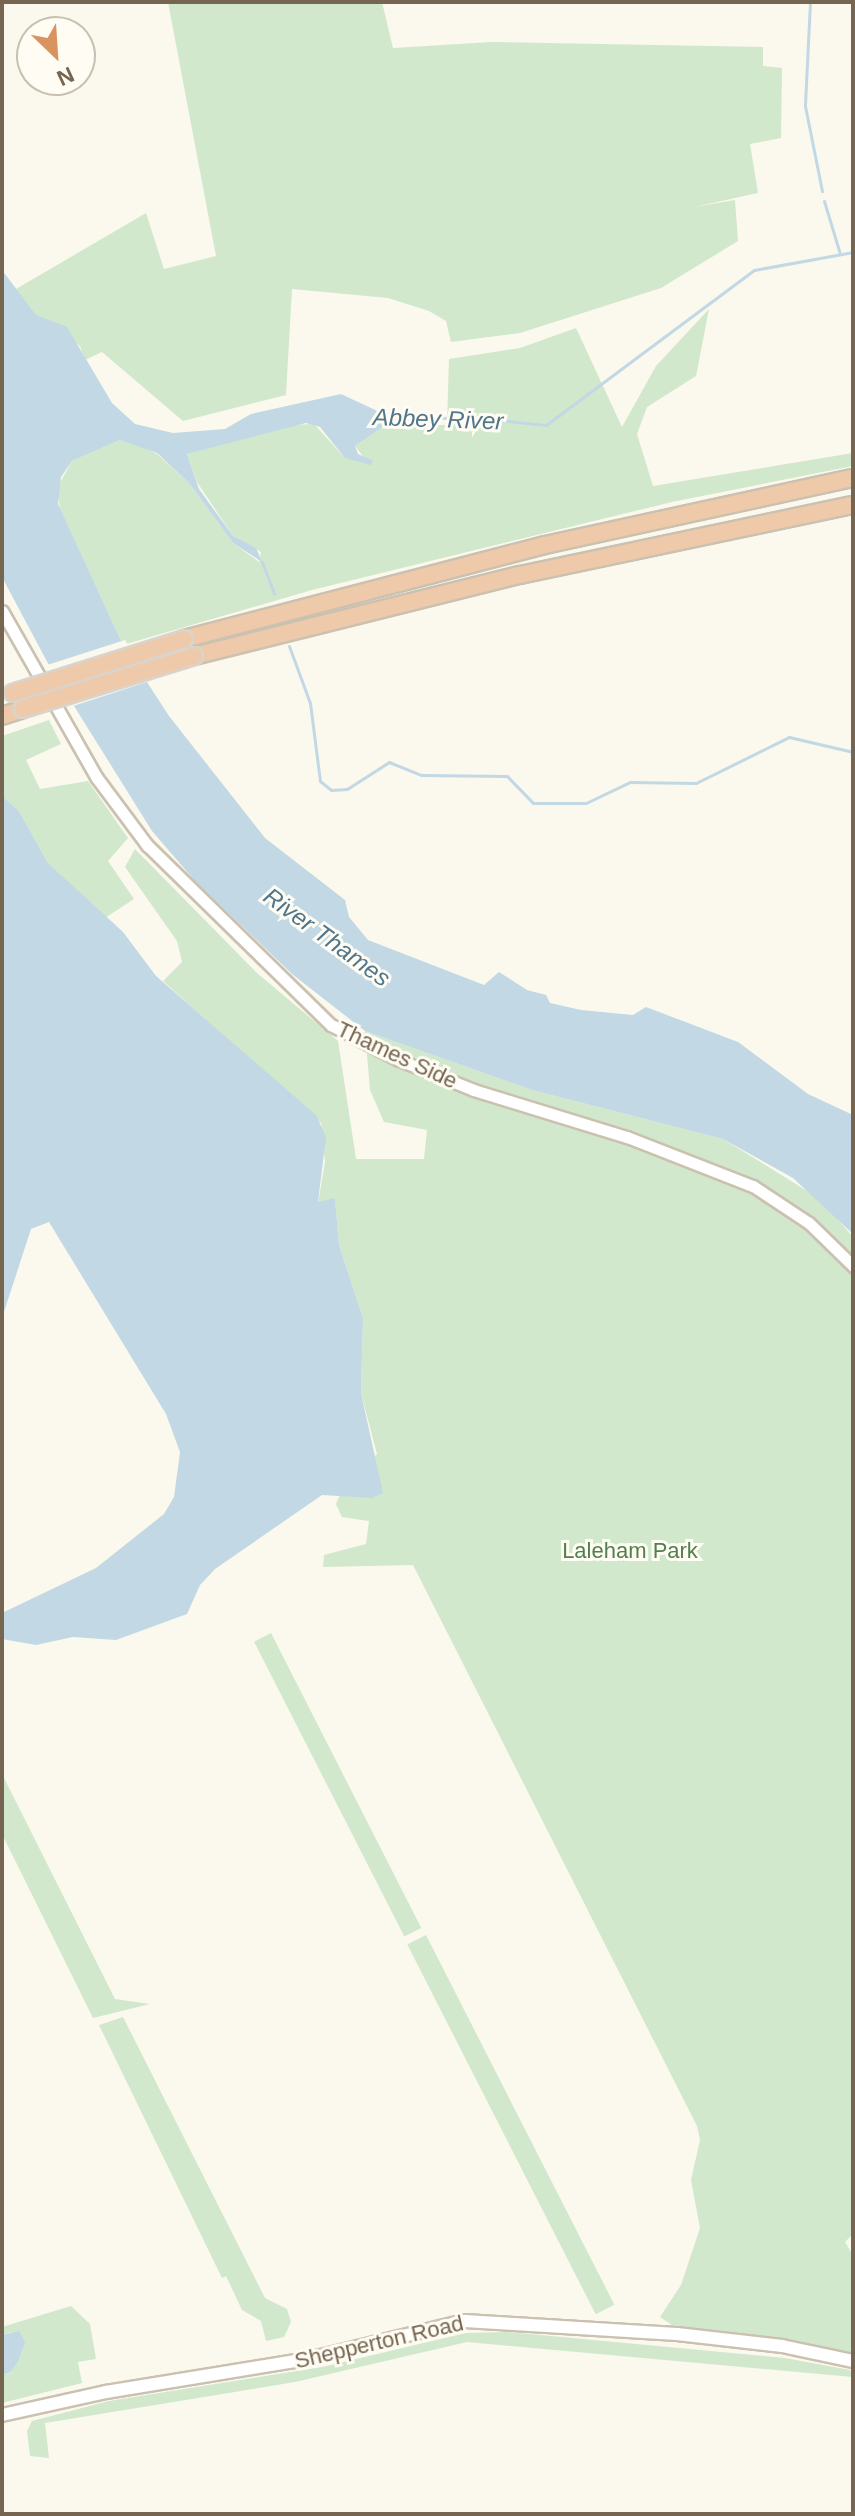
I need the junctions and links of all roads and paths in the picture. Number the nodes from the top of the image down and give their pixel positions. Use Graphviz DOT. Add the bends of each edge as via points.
graph roads {
  1 [pos="853,478"];
  2 [pos="853,505"];
  3 [pos="2,611"];
  4 [pos="8,694"];
  5 [pos="2,716"];
  6 [pos="853,1266"];
  7 [pos="853,2361"];
  8 [pos="2,2415"];
  1 -- 4 [label="highway, bridge" via="545,545 184,639"];
  2 -- 5 [label="highway, bridge" via="520,575 194,656"];
  3 -- 6 [label="street, Thames Side" via="97,778 147,845 331,1025 461,1085 627,1137 753,1186 809,1223"];
  7 -- 8 [label="main road, Shepperton Road" via="782,2346 677,2334 465,2321 308,2359"];
}
